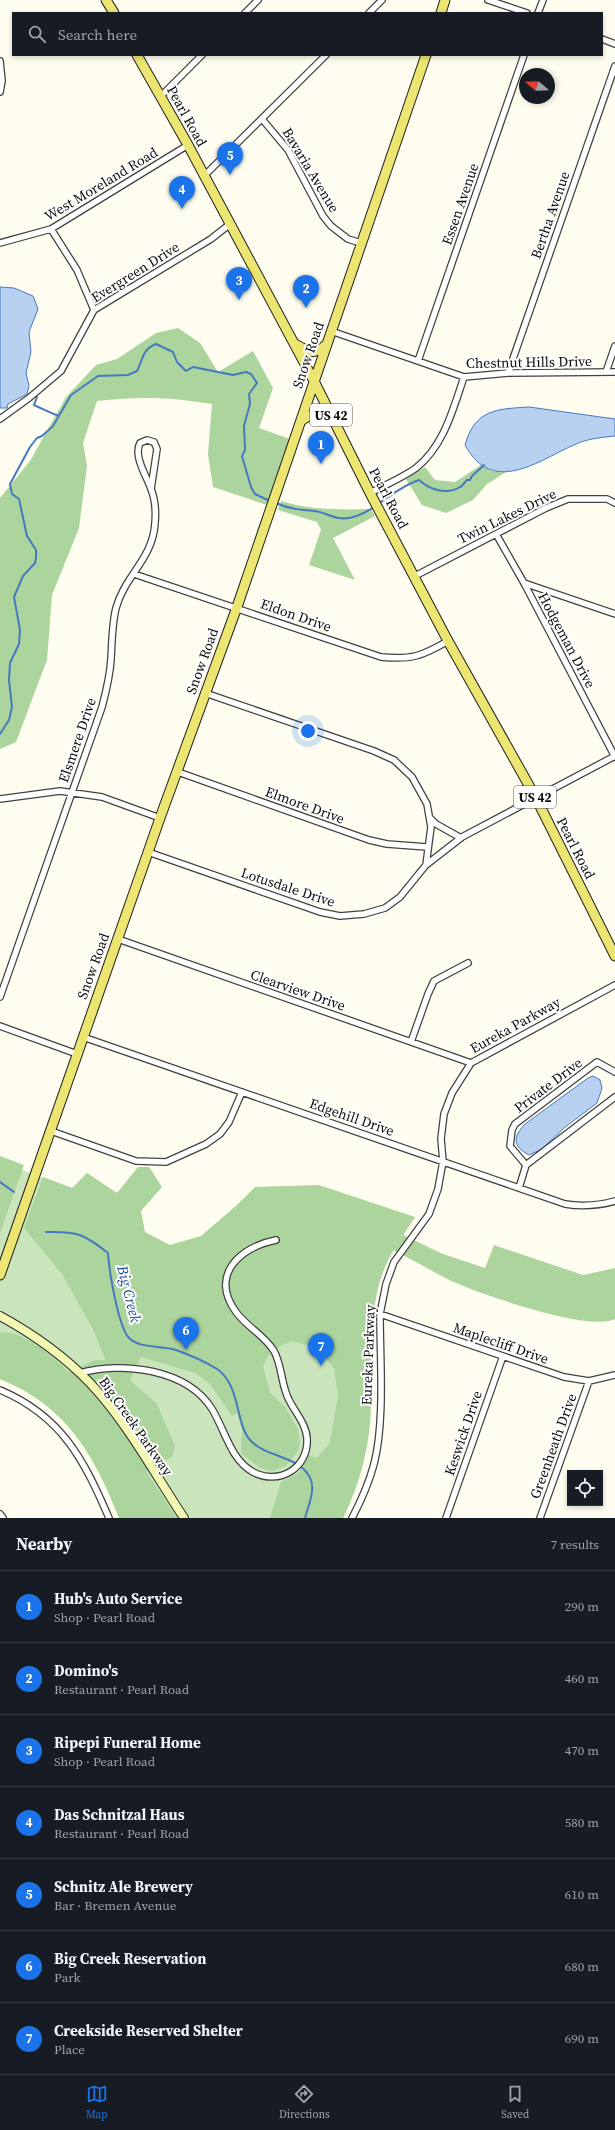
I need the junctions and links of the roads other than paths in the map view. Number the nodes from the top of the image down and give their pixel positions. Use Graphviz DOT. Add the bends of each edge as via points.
graph roads {
  1 [pos="106,0"];
  2 [pos="258,0"];
  3 [pos="382,0"];
  4 [pos="445,0"];
  5 [pos="488,0"];
  6 [pos="543,0"];
  7 [pos="113,12"];
  8 [pos="246,12"];
  9 [pos="370,12"];
  10 [pos="441,12"];
  11 [pos="524,12"];
  12 [pos="538,12"];
  13 [pos="603,39"];
  14 [pos="615,44"];
  15 [pos="138,56"];
  16 [pos="201,56"];
  17 [pos="325,56"];
  18 [pos="426,56"];
  19 [pos="524,56"];
  20 [pos="0,61"];
  21 [pos="615,66"];
  22 [pos="0,92"];
  23 [pos="160,96"];
  24 [pos="262,119"];
  25 [pos="188,145"];
  26 [pos="204,176"];
  27 [pos="230,224"];
  28 [pos="51,229"];
  29 [pos="0,243"];
  30 [pos="361,243"];
  31 [pos="94,310"];
  32 [pos="331,331"];
  33 [pos="294,343"];
  34 [pos="327,344"];
  35 [pos="615,346"];
  36 [pos="418,361"];
  37 [pos="606,372"];
  38 [pos="615,372"];
  39 [pos="508,373"];
  40 [pos="464,377"];
  41 [pos="314,381"];
  42 [pos="0,419"];
  43 [pos="301,421"];
  44 [pos="335,423"];
  45 [pos="151,489"];
  46 [pos="370,493"];
  47 [pos="615,503"];
  48 [pos="496,534"];
  49 [pos="134,574"];
  50 [pos="415,576"];
  51 [pos="524,583"];
  52 [pos="237,607"];
  53 [pos="615,614"];
  54 [pos="448,641"];
  55 [pos="205,693"];
  56 [pos="615,757"];
  57 [pos="178,772"];
  58 [pos="72,792"];
  59 [pos="536,798"];
  60 [pos="0,799"];
  61 [pos="160,818"];
  62 [pos="430,818"];
  63 [pos="461,838"];
  64 [pos="428,847"];
  65 [pos="148,852"];
  66 [pos="426,865"];
  67 [pos="118,939"];
  68 [pos="615,956"];
  69 [pos="468,963"];
  70 [pos="615,984"];
  71 [pos="0,996"];
  72 [pos="0,1026"];
  73 [pos="83,1037"];
  74 [pos="411,1042"];
  75 [pos="77,1054"];
  76 [pos="471,1063"];
  77 [pos="615,1072"];
  78 [pos="242,1092"];
  79 [pos="615,1097"];
  80 [pos="51,1131"];
  81 [pos="443,1161"];
  82 [pos="526,1165"];
  83 [pos="519,1188"];
  84 [pos="615,1201"];
  85 [pos="276,1240"];
  86 [pos="0,1275"];
  87 [pos="380,1314"];
  88 [pos="0,1316"];
  89 [pos="503,1356"];
  90 [pos="80,1373"];
  91 [pos="615,1375"];
  92 [pos="589,1382"];
  93 [pos="0,1390"];
  94 [pos="0,1514"];
  95 [pos="3,1518"];
  96 [pos="109,1518"];
  97 [pos="184,1518"];
  98 [pos="352,1518"];
  99 [pos="446,1518"];
  100 [pos="540,1518"];
  1 -- 7 [label="main road"];
  2 -- 8 [label="street"];
  3 -- 9 [label="street"];
  4 -- 10 [label="main road"];
  5 -- 11 [label="street"];
  6 -- 12 [label="street"];
  13 -- 14 [label="street"];
  15 -- 23 [label="main road, Pearl Road / US 42"];
  16 -- 23 [label="street"];
  17 -- 24 [label="street"];
  18 -- 30 [label="main road, Snow Road"];
  19 -- 36 [label="street, Essen Avenue"];
  20 -- 22 [label="street"];
  21 -- 39 [label="street, Bertha Avenue"];
  23 -- 25 [label="main road, Pearl Road / US 42"];
  24 -- 26 [label="street"];
  24 -- 30 [label="street, Bavaria Avenue" via="288,150 326,220 342,235"];
  25 -- 26 [label="main road, Pearl Road / US 42"];
  25 -- 28 [label="street, West Moreland Road"];
  26 -- 27 [label="main road, Pearl Road / US 42"];
  27 -- 31 [label="street, Evergreen Drive" via="211,239"];
  27 -- 33 [label="main road, Pearl Road / US 42"];
  28 -- 29 [label="street, West Moreland Road"];
  28 -- 31 [label="street" via="77,270"];
  30 -- 32 [label="main road, Snow Road"];
  31 -- 42 [label="street, Evergreen Drive" via="62,371"];
  32 -- 34 [label="main road, Snow Road"];
  32 -- 36 [label="street, Chestnut Hills Drive"];
  33 -- 34 [label="main road" via="310,352 320,350"];
  33 -- 41 [label="main road, Pearl Road / US 42"];
  34 -- 41 [label="main road, Snow Road"];
  35 -- 37 [label="street"];
  36 -- 40 [label="street, Chestnut Hills Drive"];
  37 -- 38 [label="street, Chestnut Hills Drive"];
  37 -- 39 [label="street, Chestnut Hills Drive"];
  39 -- 40 [label="street, Chestnut Hills Drive"];
  40 -- 46 [label="street" via="447,427 432,452 416,468"];
  41 -- 43 [label="main road, Snow Road"];
  41 -- 44 [label="main road, Pearl Road / US 42"];
  43 -- 44 [label="main road" via="315,414 323,415"];
  43 -- 52 [label="main road, Snow Road"];
  44 -- 46 [label="main road, Pearl Road / US 42"];
  45 -- 45 [label="street, Elsmere Drive" via="138,452 140,443 147,440 154,442 158,449"];
  45 -- 49 [label="street, Elsmere Drive" via="155,511 154,532 148,552"];
  46 -- 50 [label="main road, Pearl Road / US 42"];
  47 -- 48 [label="street, Twin Lakes Drive" via="607,499 568,499"];
  48 -- 50 [label="street, Twin Lakes Drive"];
  48 -- 51 [label="street, Hodgeman Drive"];
  49 -- 52 [label="street, Eldon Drive"];
  49 -- 58 [label="street, Elsmere Drive" via="116,607 105,694"];
  50 -- 54 [label="main road, Pearl Road / US 42"];
  51 -- 53 [label="street"];
  51 -- 56 [label="street, Hodgeman Drive"];
  52 -- 54 [label="street, Eldon Drive" via="381,657 399,659 422,656"];
  52 -- 55 [label="main road, Snow Road"];
  54 -- 59 [label="main road, Pearl Road / US 42"];
  55 -- 57 [label="main road, Snow Road"];
  55 -- 62 [label="street" via="394,760 412,777 427,804"];
  56 -- 59 [label="street, Lotusdale Drive"];
  57 -- 61 [label="main road, Snow Road"];
  57 -- 64 [label="street, Elmore Drive" via="369,840 394,845"];
  58 -- 60 [label="street" via="60,791"];
  58 -- 61 [label="street" via="102,798"];
  58 -- 71 [label="street, Elsmere Drive"];
  59 -- 63 [label="street, Lotusdale Drive"];
  59 -- 68 [label="main road, Pearl Road / US 42"];
  61 -- 65 [label="main road, Snow Road"];
  62 -- 63 [label="street"];
  62 -- 64 [label="street"];
  63 -- 66 [label="street, Lotusdale Drive"];
  64 -- 66 [label="street"];
  65 -- 66 [label="street, Lotusdale Drive" via="320,912 340,916 364,914 385,908 400,897"];
  65 -- 67 [label="main road, Snow Road"];
  67 -- 73 [label="main road, Snow Road"];
  67 -- 74 [label="street, Clearview Drive"];
  69 -- 74 [label="street" via="434,981"];
  70 -- 76 [label="street, Eureka Parkway"];
  72 -- 75 [label="street"];
  73 -- 75 [label="main road, Snow Road"];
  73 -- 78 [label="street, Edgehill Drive"];
  74 -- 76 [label="street, Clearview Drive"];
  75 -- 80 [label="main road, Snow Road"];
  76 -- 81 [label="street, Eureka Parkway" via="452,1093 444,1114 441,1139"];
  77 -- 82 [label="street, Private Drive" via="597,1062 515,1124 510,1146"];
  78 -- 80 [label="street" via="229,1122 220,1134 206,1144 166,1162 136,1161"];
  78 -- 81 [label="street, Edgehill Drive"];
  79 -- 82 [label="street"];
  80 -- 86 [label="main road, Snow Road"];
  81 -- 83 [label="street, Edgehill Drive"];
  81 -- 87 [label="street, Eureka Parkway" via="438,1189 429,1214 394,1262 386,1284"];
  82 -- 83 [label="street"];
  83 -- 84 [label="street, Edgehill Drive" via="565,1204 582,1207"];
  85 -- 90 [label="street" via="250,1247 236,1259 227,1276 228,1294 236,1312 276,1355 285,1392 306,1431 306,1452 293,1471 279,1476 268,1476 255,1473 244,1465 209,1405 192,1389 176,1380 132,1369 100,1369"];
  87 -- 89 [label="street, Maplecliff Drive"];
  87 -- 98 [label="street, Eureka Parkway" via="380,1396 374,1464 362,1500"];
  88 -- 90 [label="street, Big Creek Parkway" via="48,1346"];
  89 -- 92 [label="street, Maplecliff Drive" via="564,1377"];
  89 -- 99 [label="street, Keswick Drive"];
  90 -- 97 [label="street, Big Creek Parkway" via="103,1398"];
  91 -- 92 [label="street, Maplecliff Drive"];
  92 -- 100 [label="street, Greenheath Drive"];
  93 -- 96 [label="street" via="38,1412 70,1443 92,1478"];
  94 -- 95 [label="street"];
}
